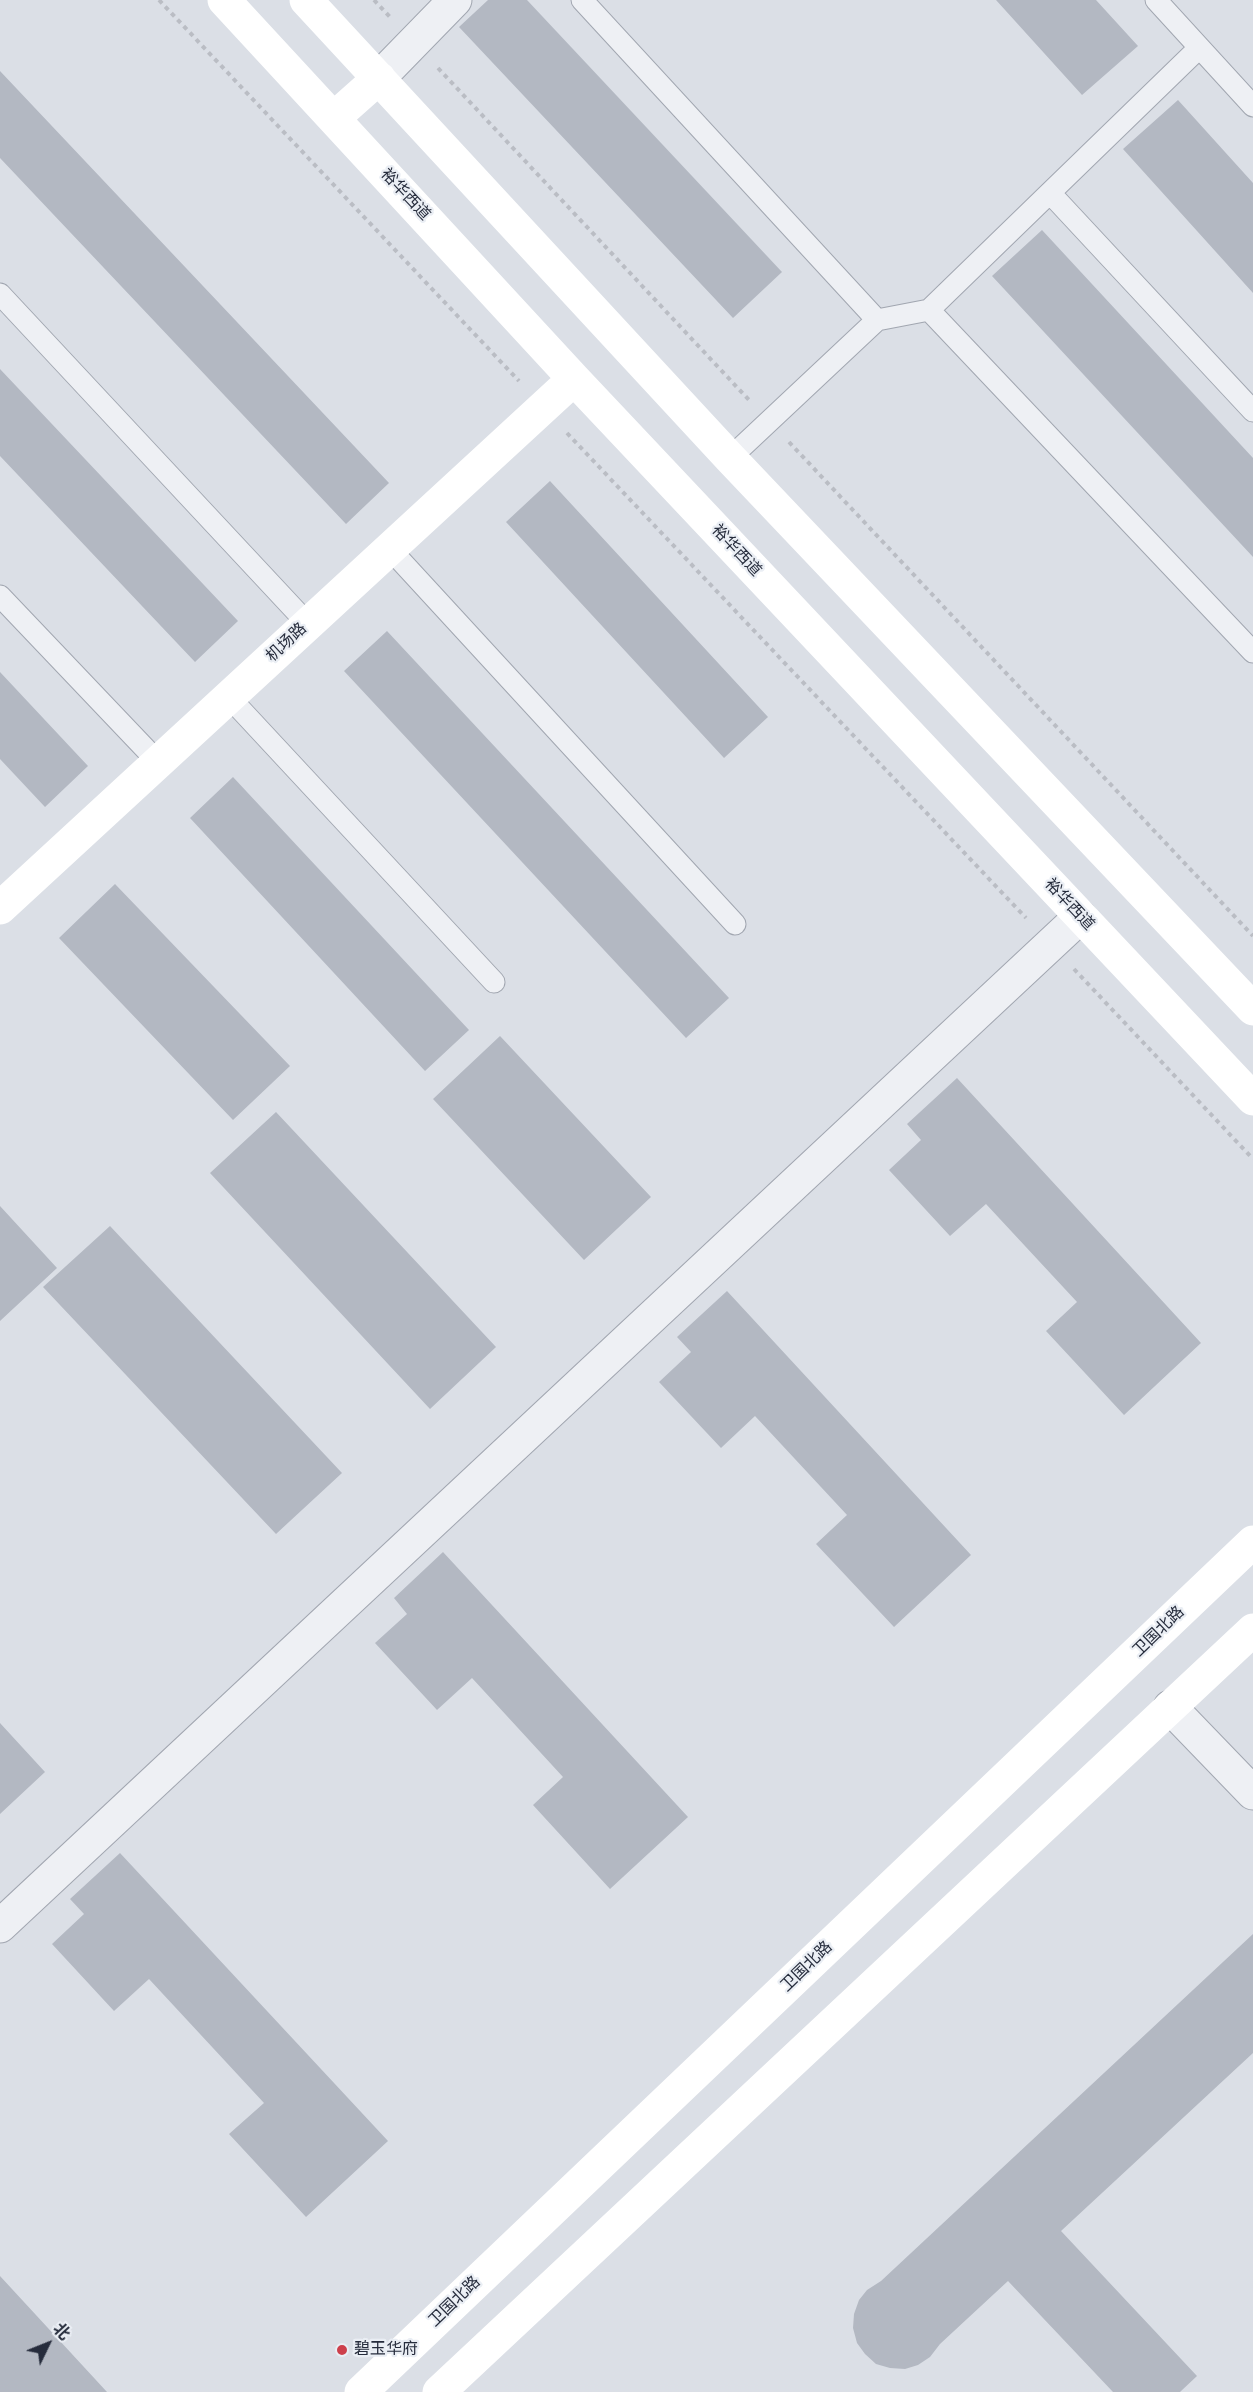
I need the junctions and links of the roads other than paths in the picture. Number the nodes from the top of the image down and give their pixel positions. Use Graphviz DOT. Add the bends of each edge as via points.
graph roads {
  1 [pos="224,0"];
  2 [pos="306,0"];
  3 [pos="455,0"];
  4 [pos="582,0"];
  5 [pos="1156,0"];
  6 [pos="1199,48"];
  7 [pos="379,78"];
  8 [pos="1253,106"];
  9 [pos="334,118"];
  10 [pos="1051,194"];
  11 [pos="0,294"];
  12 [pos="929,310"];
  13 [pos="877,320"];
  14 [pos="574,379"];
  15 [pos="1253,411"];
  16 [pos="730,458"];
  17 [pos="390,549"];
  18 [pos="0,596"];
  19 [pos="308,624"];
  20 [pos="1253,652"];
  21 [pos="229,697"];
  22 [pos="158,762"];
  23 [pos="2,902"];
  24 [pos="1080,917"];
  25 [pos="735,924"];
  26 [pos="494,982"];
  27 [pos="1253,1009"];
  28 [pos="1253,1099"];
  29 [pos="1253,1542"];
  30 [pos="1253,1630"];
  31 [pos="1170,1707"];
  32 [pos="1253,1792"];
  33 [pos="0,1926"];
  34 [pos="361,2392"];
  35 [pos="439,2392"];
  1 -- 9 [label="main road, 裕华西道"];
  2 -- 7 [label="main road"];
  3 -- 7 [label="street"];
  4 -- 13 [label="lane"];
  5 -- 6 [label="lane"];
  6 -- 8 [label="lane"];
  6 -- 10 [label="lane"];
  7 -- 9 [label="main road"];
  7 -- 16 [label="main road"];
  9 -- 14 [label="main road, 裕华西道"];
  10 -- 12 [label="lane"];
  10 -- 15 [label="lane"];
  11 -- 19 [label="lane"];
  12 -- 13 [label="lane"];
  12 -- 20 [label="lane"];
  13 -- 16 [label="lane"];
  14 -- 17 [label="main road, 机场路"];
  14 -- 24 [label="main road, 裕华西道"];
  16 -- 27 [label="main road"];
  17 -- 19 [label="main road, 机场路"];
  17 -- 25 [label="lane"];
  18 -- 22 [label="lane"];
  19 -- 21 [label="main road, 机场路"];
  21 -- 22 [label="main road, 机场路"];
  21 -- 26 [label="lane"];
  22 -- 23 [label="main road, 机场路"];
  24 -- 28 [label="main road, 裕华西道"];
  24 -- 33 [label="street"];
  29 -- 34 [label="main road, 卫国北路"];
  30 -- 31 [label="main road"];
  31 -- 32 [label="street"];
  31 -- 35 [label="main road"];
}
